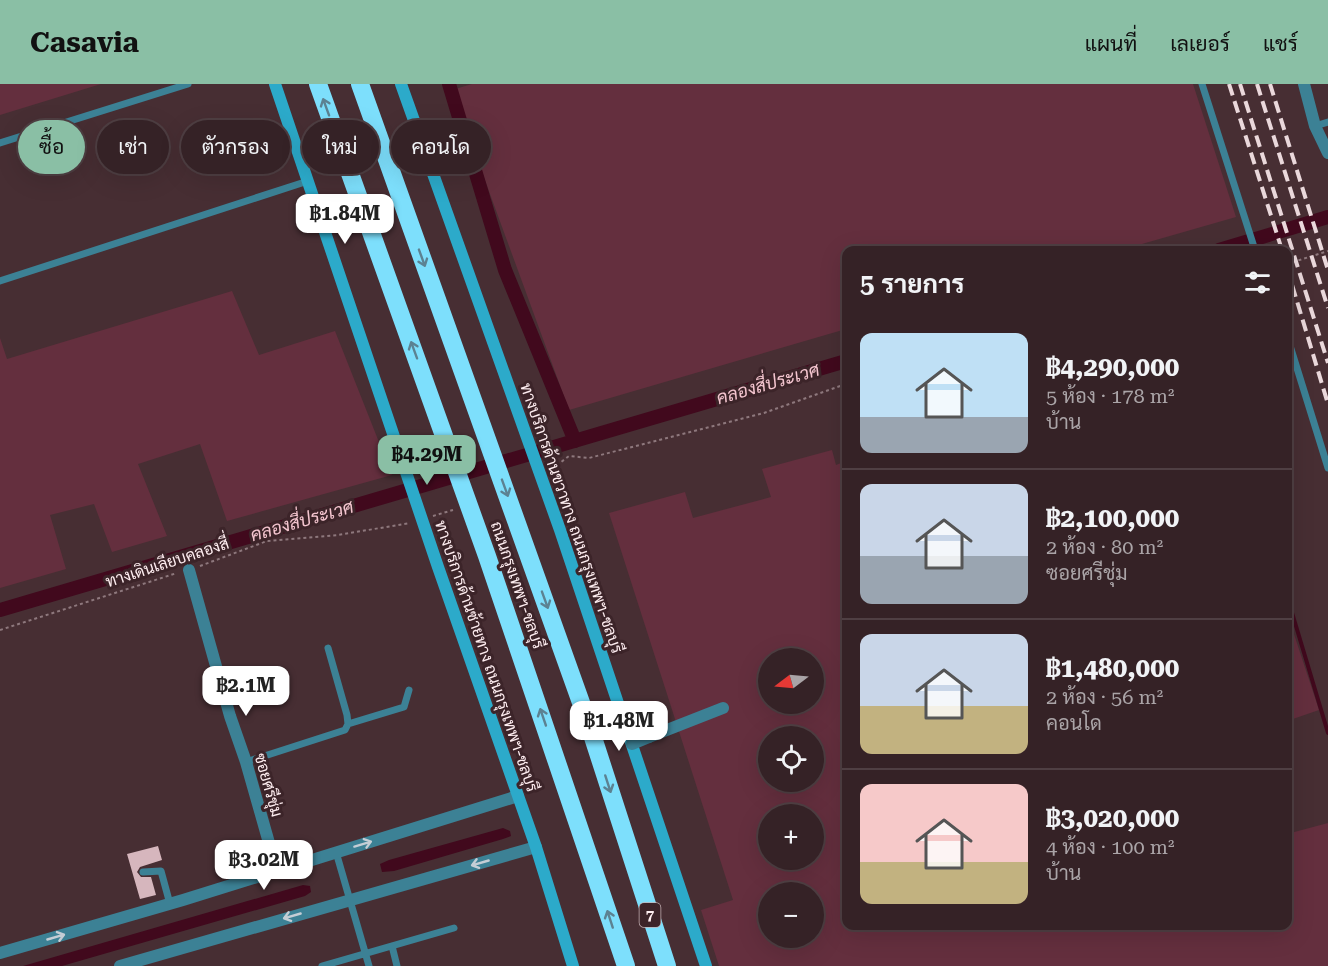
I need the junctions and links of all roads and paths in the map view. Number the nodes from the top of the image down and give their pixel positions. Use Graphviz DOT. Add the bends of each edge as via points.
graph roads {
  1 [pos="188,84"];
  2 [pos="275,84"];
  3 [pos="318,84"];
  4 [pos="360,84"];
  5 [pos="401,84"];
  6 [pos="1202,84"];
  7 [pos="1304,84"];
  8 [pos="1328,122"];
  9 [pos="1315,126"];
  10 [pos="0,143"];
  11 [pos="1328,153"];
  12 [pos="308,180"];
  13 [pos="1254,246"];
  14 [pos="1328,251"];
  15 [pos="1292,262"];
  16 [pos="0,280"];
  17 [pos="1292,352"];
  18 [pos="842,385"];
  19 [pos="569,456"];
  20 [pos="1328,468"];
  21 [pos="417,522"];
  22 [pos="189,570"];
  23 [pos="0,630"];
  24 [pos="328,648"];
  25 [pos="409,690"];
  26 [pos="723,708"];
  27 [pos="348,724"];
  28 [pos="632,744"];
  29 [pos="246,762"];
  30 [pos="518,796"];
  31 [pos="536,848"];
  32 [pos="336,852"];
  33 [pos="277,871"];
  34 [pos="143,872"];
  35 [pos="350,900"];
  36 [pos="170,904"];
  37 [pos="454,928"];
  38 [pos="392,946"];
  39 [pos="0,953"];
  40 [pos="365,954"];
  41 [pos="120,966"];
  42 [pos="322,966"];
  43 [pos="369,966"];
  44 [pos="397,966"];
  45 [pos="573,966"];
  46 [pos="626,966"];
  47 [pos="667,966"];
  48 [pos="706,966"];
  1 -- 10 [label="lane"];
  2 -- 12 [label="main road, ทางบริการด้านซ้ายทาง ถนนกรุงเทพฯ-ชลบุรี"];
  46 -- 3 [label="highway, ถนนกรุงเทพฯ-ชลบุรี, one-way" via="488,556"];
  4 -- 47 [label="highway, ถนนกรุงเทพฯ-ชลบุรี / 7, one-way" via="590,725"];
  5 -- 28 [label="main road, ทางบริการด้านขวาทาง ถนนกรุงเทพฯ-ชลบุรี"];
  6 -- 13 [label="lane"];
  7 -- 9 [label="street"];
  8 -- 9 [label="lane"];
  9 -- 11 [label="street"];
  12 -- 16 [label="lane"];
  12 -- 30 [label="main road, ทางบริการด้านซ้ายทาง ถนนกรุงเทพฯ-ชลบุรี"];
  14 -- 15 [label="path"];
  17 -- 20 [label="lane"];
  18 -- 19 [label="path" via="764,413 589,458"];
  21 -- 22 [label="path, ทางเดินเลียบคลองสี่" via="267,541"];
  22 -- 23 [label="path, ทางเดินเลียบคลองสี่"];
  22 -- 29 [label="street, ซอยศรีชุ่ม"];
  24 -- 27 [label="lane"];
  25 -- 27 [label="lane" via="404,706"];
  26 -- 28 [label="street, bridge"];
  27 -- 29 [label="lane" via="340,732"];
  28 -- 48 [label="main road, ทางบริการด้านขวาทาง ถนนกรุงเทพฯ-ชลบุรี"];
  29 -- 33 [label="street, ซอยศรีชุ่ม"];
  30 -- 31 [label="main road, ทางบริการด้านซ้ายทาง ถนนกรุงเทพฯ-ชลบุรี"];
  32 -- 30 [label="street, one-way"];
  31 -- 35 [label="street, one-way"];
  31 -- 45 [label="main road, ทางบริการด้านซ้ายทาง ถนนกรุงเทพฯ-ชลบุรี"];
  32 -- 33 [label="street"];
  32 -- 35 [label="lane"];
  33 -- 36 [label="street"];
  34 -- 36 [label="lane" via="161,871"];
  35 -- 40 [label="lane"];
  35 -- 41 [label="street, one-way"];
  39 -- 36 [label="street, one-way"];
  37 -- 38 [label="lane"];
  38 -- 40 [label="lane"];
  38 -- 44 [label="lane"];
  40 -- 42 [label="lane"];
  40 -- 43 [label="lane"];
}
